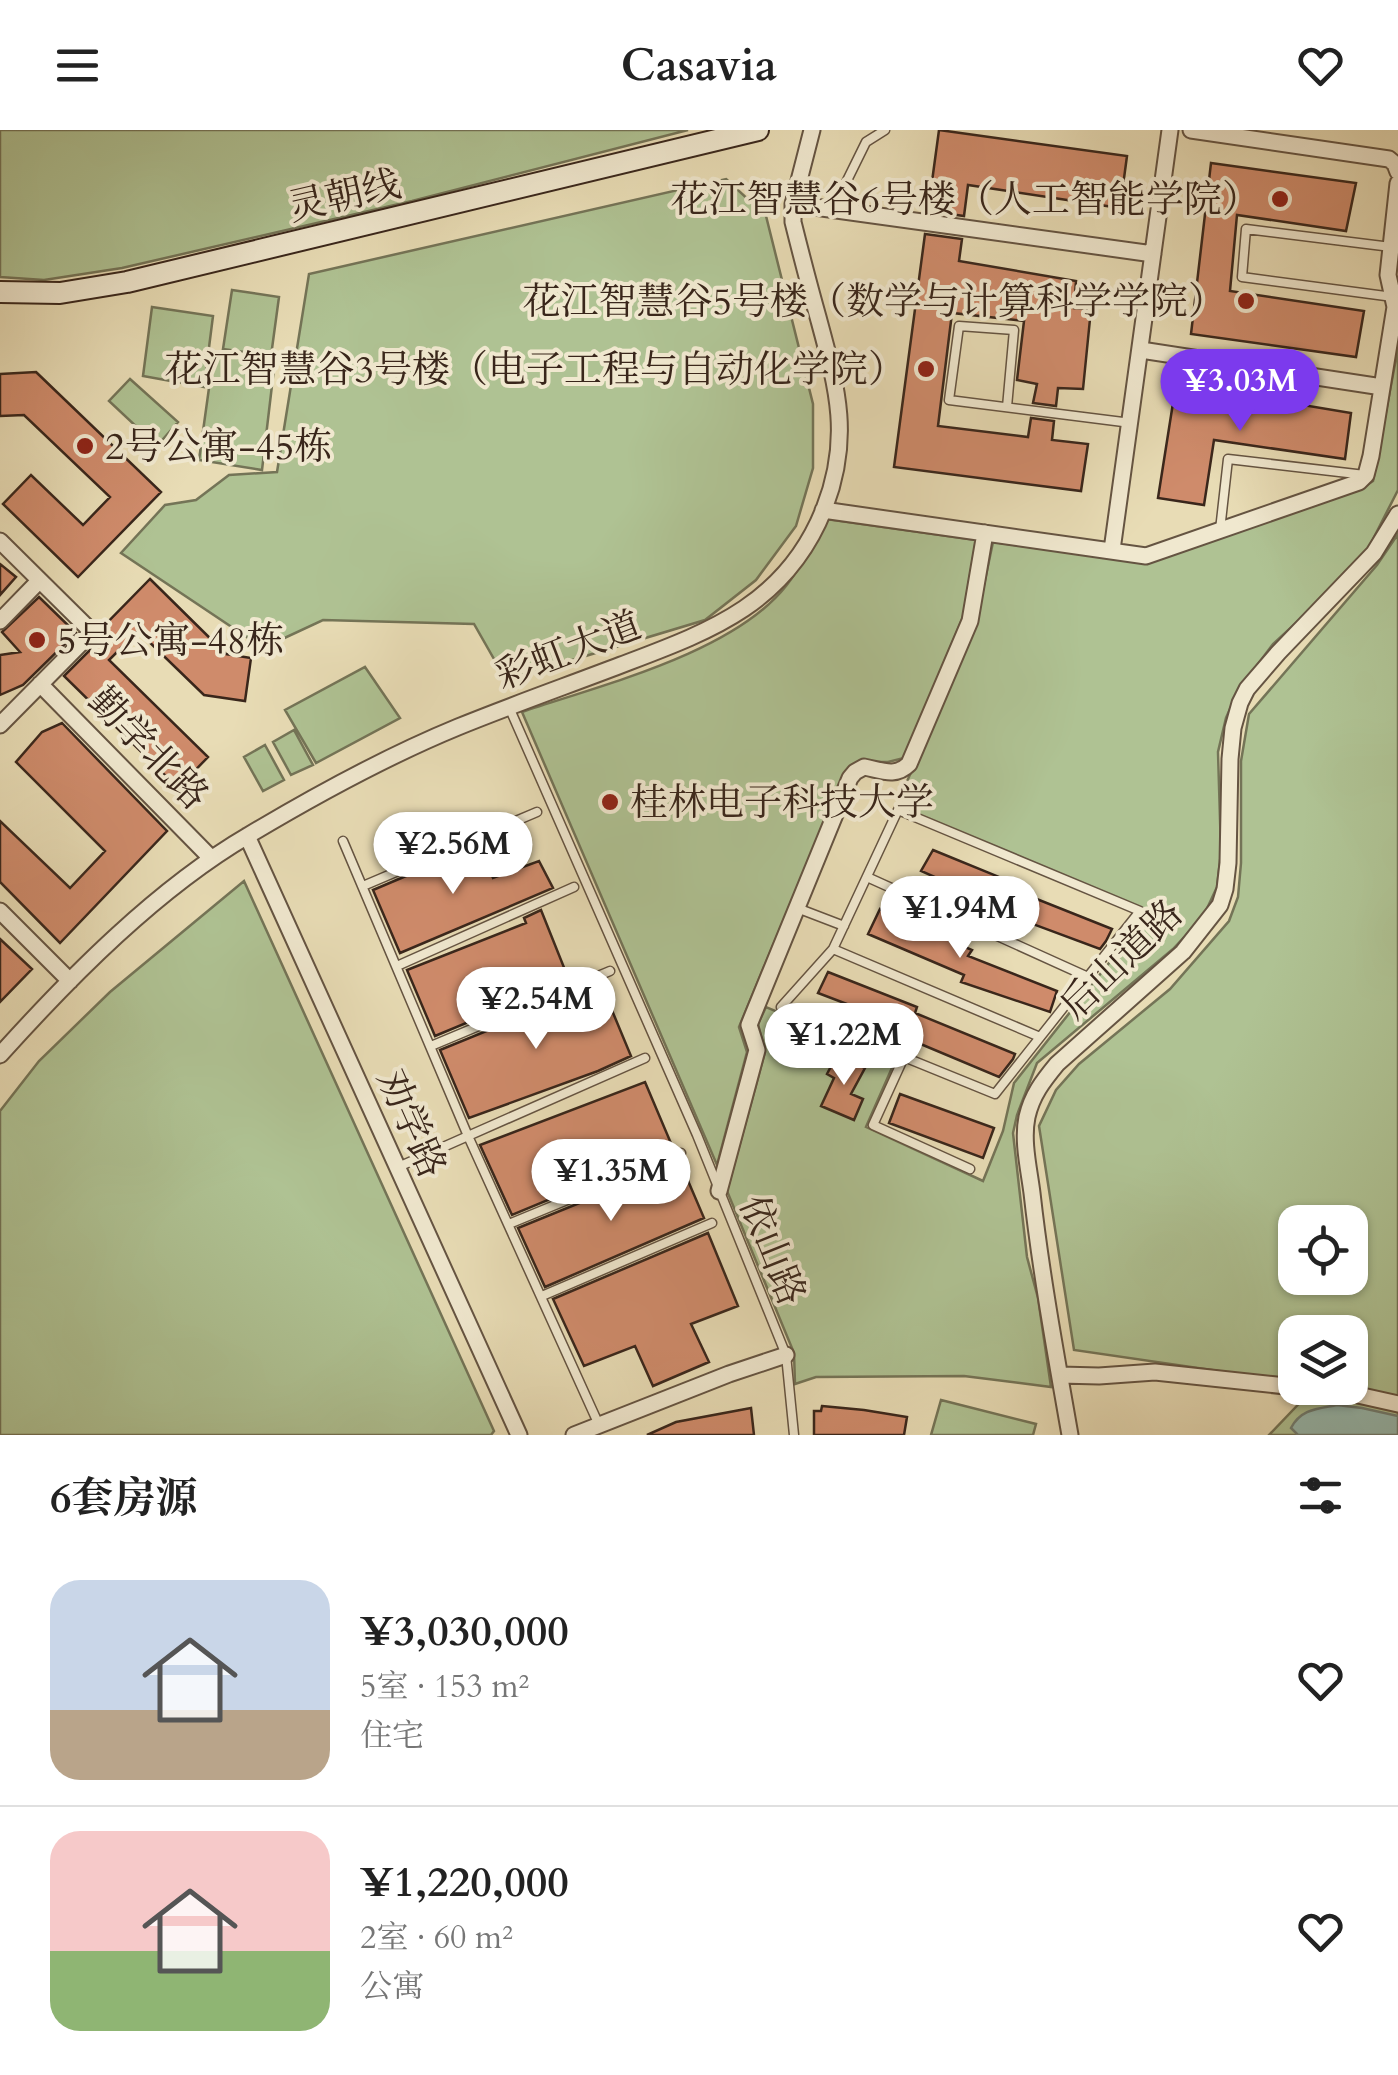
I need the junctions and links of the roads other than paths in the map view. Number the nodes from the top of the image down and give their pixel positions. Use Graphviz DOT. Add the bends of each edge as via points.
graph roads {
  1 [pos="758,130"];
  2 [pos="812,130"];
  3 [pos="884,130"];
  4 [pos="1170,130"];
  5 [pos="1191,130"];
  6 [pos="1398,172"];
  7 [pos="1398,183"];
  8 [pos="793,204"];
  9 [pos="833,209"];
  10 [pos="1391,247"];
  11 [pos="1153,254"];
  12 [pos="0,292"];
  13 [pos="1393,297"];
  14 [pos="1140,350"];
  15 [pos="1382,387"];
  16 [pos="1007,408"];
  17 [pos="1131,422"];
  18 [pos="1366,476"];
  19 [pos="824,510"];
  20 [pos="1398,514"];
  21 [pos="1220,530"];
  22 [pos="985,533"];
  23 [pos="0,541"];
  24 [pos="1112,550"];
  25 [pos="39,580"];
  26 [pos="0,621"];
  27 [pos="40,684"];
  28 [pos="509,707"];
  29 [pos="0,725"];
  30 [pos="536,812"];
  31 [pos="247,836"];
  32 [pos="343,840"];
  33 [pos="211,858"];
  34 [pos="867,877"];
  35 [pos="363,886"];
  36 [pos="574,887"];
  37 [pos="797,908"];
  38 [pos="0,910"];
  39 [pos="844,926"];
  40 [pos="833,949"];
  41 [pos="397,966"];
  42 [pos="610,971"];
  43 [pos="1088,977"];
  44 [pos="70,981"];
  45 [pos="1040,1037"];
  46 [pos="431,1046"];
  47 [pos="0,1055"];
  48 [pos="904,1057"];
  49 [pos="646,1058"];
  50 [pos="468,1136"];
  51 [pos="681,1153"];
  52 [pos="396,1168"];
  53 [pos="970,1169"];
  54 [pos="720,1190"];
  55 [pos="712,1223"];
  56 [pos="509,1224"];
  57 [pos="542,1296"];
  58 [pos="786,1355"];
  59 [pos="1060,1374"];
  60 [pos="1278,1385"];
  61 [pos="1368,1397"];
  62 [pos="1398,1404"];
  63 [pos="599,1426"];
  64 [pos="519,1435"];
  65 [pos="574,1435"];
  66 [pos="794,1435"];
  67 [pos="1070,1435"];
  1 -- 12 [label="main road, 灵朝线" via="127,282 60,293"];
  2 -- 8 [label="street, 彩虹大道"];
  3 -- 9 [label="lane" via="866,142"];
  4 -- 11 [label="street"];
  5 -- 6 [label="street" via="1389,159"];
  7 -- 10 [label="street"];
  8 -- 9 [label="street"];
  8 -- 19 [label="street, 彩虹大道" via="839,405 836,463"];
  9 -- 11 [label="street"];
  10 -- 13 [label="street"];
  10 -- 13 [label="lane" via="1246,229 1242,277"];
  11 -- 14 [label="street"];
  13 -- 15 [label="street"];
  14 -- 15 [label="street"];
  14 -- 17 [label="street"];
  15 -- 18 [label="street"];
  16 -- 16 [label="lane" via="949,400 959,326 1014,330"];
  16 -- 17 [label="lane"];
  17 -- 24 [label="street"];
  18 -- 21 [label="street"];
  18 -- 21 [label="lane" via="1228,459"];
  19 -- 22 [label="street"];
  19 -- 28 [label="street, 彩虹大道" via="783,575 723,623"];
  20 -- 59 [label="street, 后山道路" via="1374,553 1240,703 1220,905 1183,952 1057,1064 1031,1102 1026,1139"];
  21 -- 24 [label="street" via="1146,556"];
  22 -- 24 [label="street"];
  22 -- 37 [label="street" via="970,621 909,764 895,773 864,767 853,775"];
  23 -- 25 [label="street"];
  25 -- 26 [label="street"];
  25 -- 27 [label="street" via="92,632"];
  27 -- 29 [label="street"];
  27 -- 33 [label="street, 勤学北路"];
  28 -- 31 [label="street, 彩虹大道" via="380,762"];
  28 -- 54 [label="lane, 依山路"];
  30 -- 35 [label="lane"];
  31 -- 33 [label="street, 彩虹大道"];
  31 -- 52 [label="street, 劝学路"];
  32 -- 35 [label="lane"];
  33 -- 44 [label="street, 彩虹大道"];
  34 -- 39 [label="lane"];
  34 -- 43 [label="lane"];
  34 -- 43 [label="lane" via="898,810 1140,911"];
  35 -- 41 [label="lane"];
  36 -- 41 [label="lane"];
  37 -- 39 [label="lane"];
  37 -- 54 [label="street" via="749,1025 757,1050"];
  38 -- 44 [label="street"];
  39 -- 40 [label="lane"];
  40 -- 45 [label="lane"];
  40 -- 48 [label="lane" via="780,1007"];
  41 -- 46 [label="lane"];
  42 -- 46 [label="lane"];
  43 -- 45 [label="lane"];
  44 -- 47 [label="street, 彩虹大道"];
  45 -- 48 [label="lane" via="995,1094"];
  46 -- 50 [label="lane"];
  48 -- 53 [label="lane" via="873,1125"];
  49 -- 50 [label="lane"];
  50 -- 52 [label="lane"];
  50 -- 56 [label="lane"];
  51 -- 56 [label="lane"];
  52 -- 64 [label="street, 劝学路"];
  54 -- 58 [label="lane, 依山路"];
  55 -- 57 [label="lane"];
  56 -- 57 [label="lane"];
  57 -- 63 [label="lane"];
  58 -- 63 [label="street"];
  58 -- 66 [label="lane, 依山路"];
  59 -- 60 [label="street" via="1156,1372"];
  59 -- 67 [label="street, 后山道路"];
  61 -- 62 [label="street"];
  63 -- 65 [label="street"];
}
